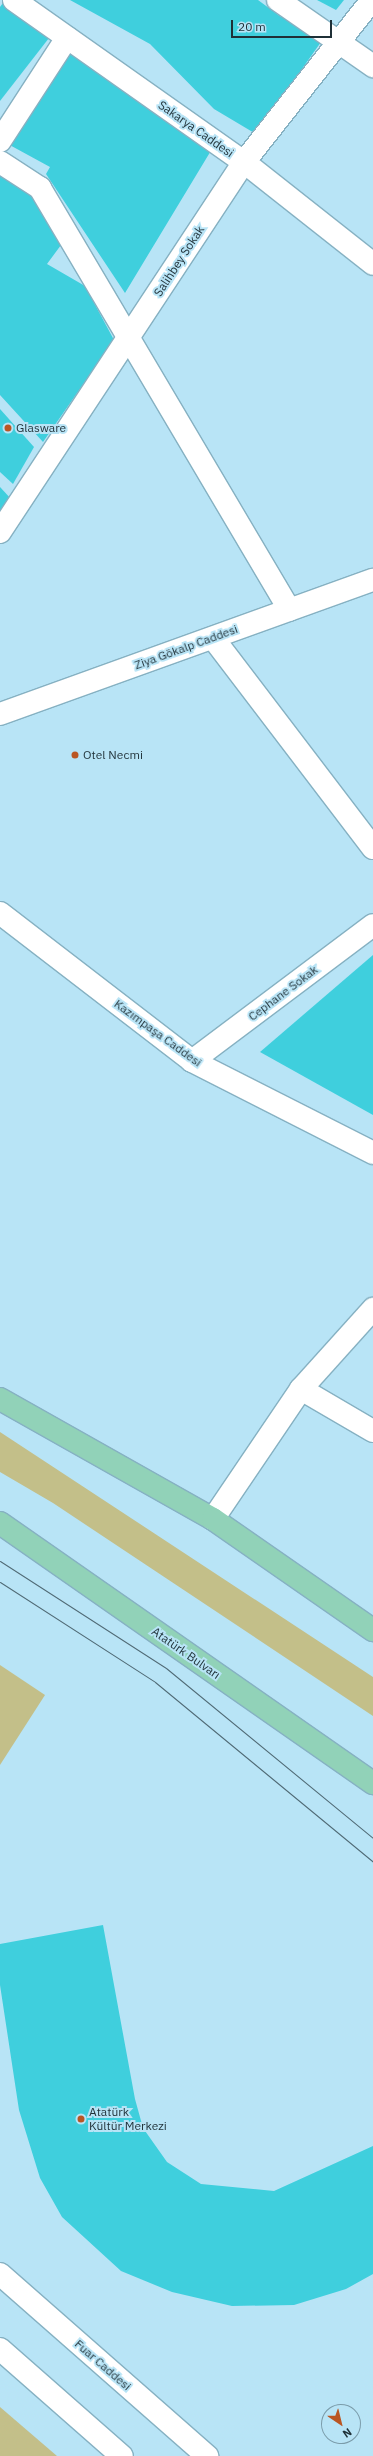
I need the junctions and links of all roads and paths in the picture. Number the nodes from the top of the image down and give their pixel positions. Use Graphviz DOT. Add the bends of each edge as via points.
graph roads {
  1 [pos="14,0"];
  2 [pos="278,0"];
  3 [pos="372,0"];
  4 [pos="67,38"];
  5 [pos="338,43"];
  6 [pos="373,66"];
  7 [pos="0,141"];
  8 [pos="0,162"];
  9 [pos="244,162"];
  10 [pos="372,260"];
  11 [pos="129,337"];
  12 [pos="0,532"];
  13 [pos="373,580"];
  14 [pos="290,610"];
  15 [pos="213,638"];
  16 [pos="0,714"];
  17 [pos="373,848"];
  18 [pos="0,913"];
  19 [pos="373,925"];
  20 [pos="192,1061"];
  21 [pos="373,1153"];
  22 [pos="373,1309"];
  23 [pos="302,1389"];
  24 [pos="0,1399"];
  25 [pos="373,1431"];
  26 [pos="213,1519"];
  27 [pos="0,1523"];
  28 [pos="373,1630"];
  29 [pos="373,1783"];
  30 [pos="0,2274"];
  31 [pos="0,2349"];
  32 [pos="122,2456"];
  33 [pos="207,2456"];
  1 -- 4 [label="street, Sakarya Caddesi"];
  2 -- 5 [label="street"];
  3 -- 5 [label="street, Salihbey Sokak"];
  4 -- 7 [label="street"];
  4 -- 9 [label="street, Sakarya Caddesi"];
  5 -- 6 [label="street"];
  5 -- 9 [label="street, Salihbey Sokak"];
  8 -- 11 [label="street" via="40,188"];
  9 -- 10 [label="street, Sakarya Caddesi"];
  9 -- 11 [label="street, Salihbey Sokak"];
  11 -- 12 [label="street, Salihbey Sokak"];
  11 -- 14 [label="street"];
  13 -- 14 [label="street, Ziya Gökalp Caddesi"];
  14 -- 15 [label="street, Ziya Gökalp Caddesi"];
  15 -- 16 [label="street, Ziya Gökalp Caddesi"];
  15 -- 17 [label="street"];
  18 -- 20 [label="street, Kazımpaşa Caddesi"];
  19 -- 20 [label="street, Cephane Sokak"];
  20 -- 21 [label="street, Kazımpaşa Caddesi"];
  22 -- 23 [label="street"];
  23 -- 25 [label="street"];
  23 -- 26 [label="street"];
  24 -- 26 [label="main road"];
  26 -- 28 [label="main road"];
  27 -- 29 [label="main road, Atatürk Bulvarı"];
  30 -- 33 [label="street, Fuar Caddesi"];
  31 -- 32 [label="street"];
}
